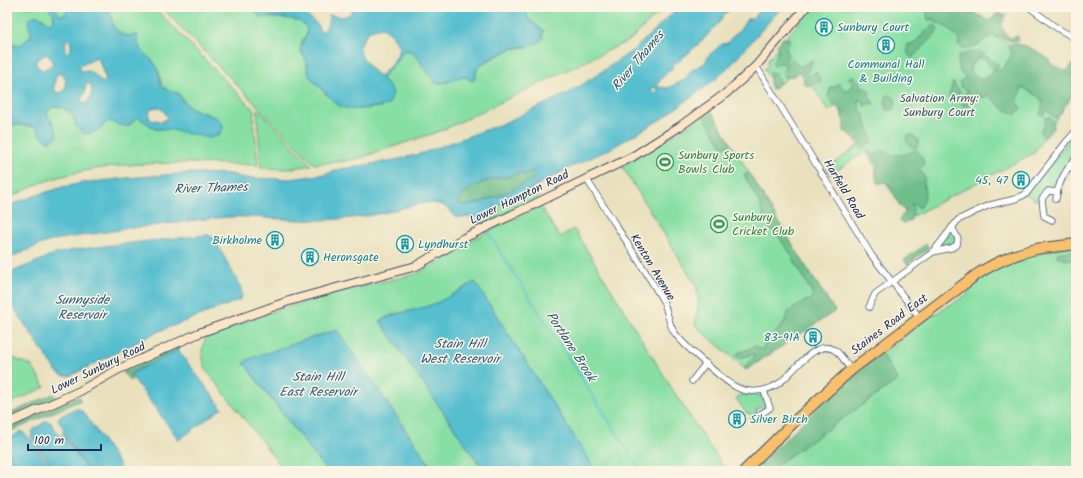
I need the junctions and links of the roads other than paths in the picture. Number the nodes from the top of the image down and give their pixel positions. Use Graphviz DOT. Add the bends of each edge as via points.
graph roads {
  1 [pos="806,7"];
  2 [pos="1029,7"];
  3 [pos="1076,39"];
  4 [pos="756,66"];
  5 [pos="1076,131"];
  6 [pos="1076,158"];
  7 [pos="1070,166"];
  8 [pos="1076,172"];
  9 [pos="586,178"];
  10 [pos="1057,192"];
  11 [pos="1056,199"];
  12 [pos="1044,216"];
  13 [pos="1037,217"];
  14 [pos="1052,220"];
  15 [pos="952,227"];
  16 [pos="1076,244"];
  17 [pos="933,252"];
  18 [pos="891,282"];
  19 [pos="869,307"];
  20 [pos="920,318"];
  21 [pos="200,333"];
  22 [pos="706,363"];
  23 [pos="851,370"];
  24 [pos="692,380"];
  25 [pos="764,391"];
  26 [pos="753,418"];
  27 [pos="7,424"];
  28 [pos="744,471"];
  1 -- 4 [label="street, Lower Hampton Road"];
  2 -- 3 [label="street"];
  4 -- 9 [label="street, Lower Hampton Road" via="725,94 679,127 632,157"];
  4 -- 18 [label="street, Harfield Road" via="855,230"];
  5 -- 15 [label="street" via="1026,194 974,212 958,220"];
  6 -- 7 [label="street"];
  7 -- 8 [label="street"];
  7 -- 10 [label="street" via="1065,171"];
  9 -- 21 [label="street, Lower Hampton Road" via="456,242 416,266 296,299"];
  9 -- 22 [label="street, Kenton Avenue" via="664,303 674,332"];
  10 -- 11 [label="street"];
  10 -- 12 [label="street" via="1048,191 1042,199"];
  12 -- 13 [label="street"];
  12 -- 14 [label="street"];
  15 -- 17 [label="street"];
  15 -- 17 [label="street" via="958,239 957,245"];
  16 -- 20 [label="highway, Staines Road East" via="1037,249 993,264"];
  17 -- 18 [label="street"];
  18 -- 19 [label="street" via="875,294"];
  18 -- 20 [label="street, Harfield Road"];
  20 -- 23 [label="highway, Staines Road East"];
  21 -- 27 [label="street, Lower Sunbury Road"];
  22 -- 24 [label="street"];
  22 -- 25 [label="street, Kenton Avenue" via="739,388"];
  23 -- 25 [label="street" via="837,351 830,347 821,348 812,352 779,384"];
  23 -- 28 [label="highway, Staines Road East"];
  25 -- 26 [label="street" via="770,408"];
}
